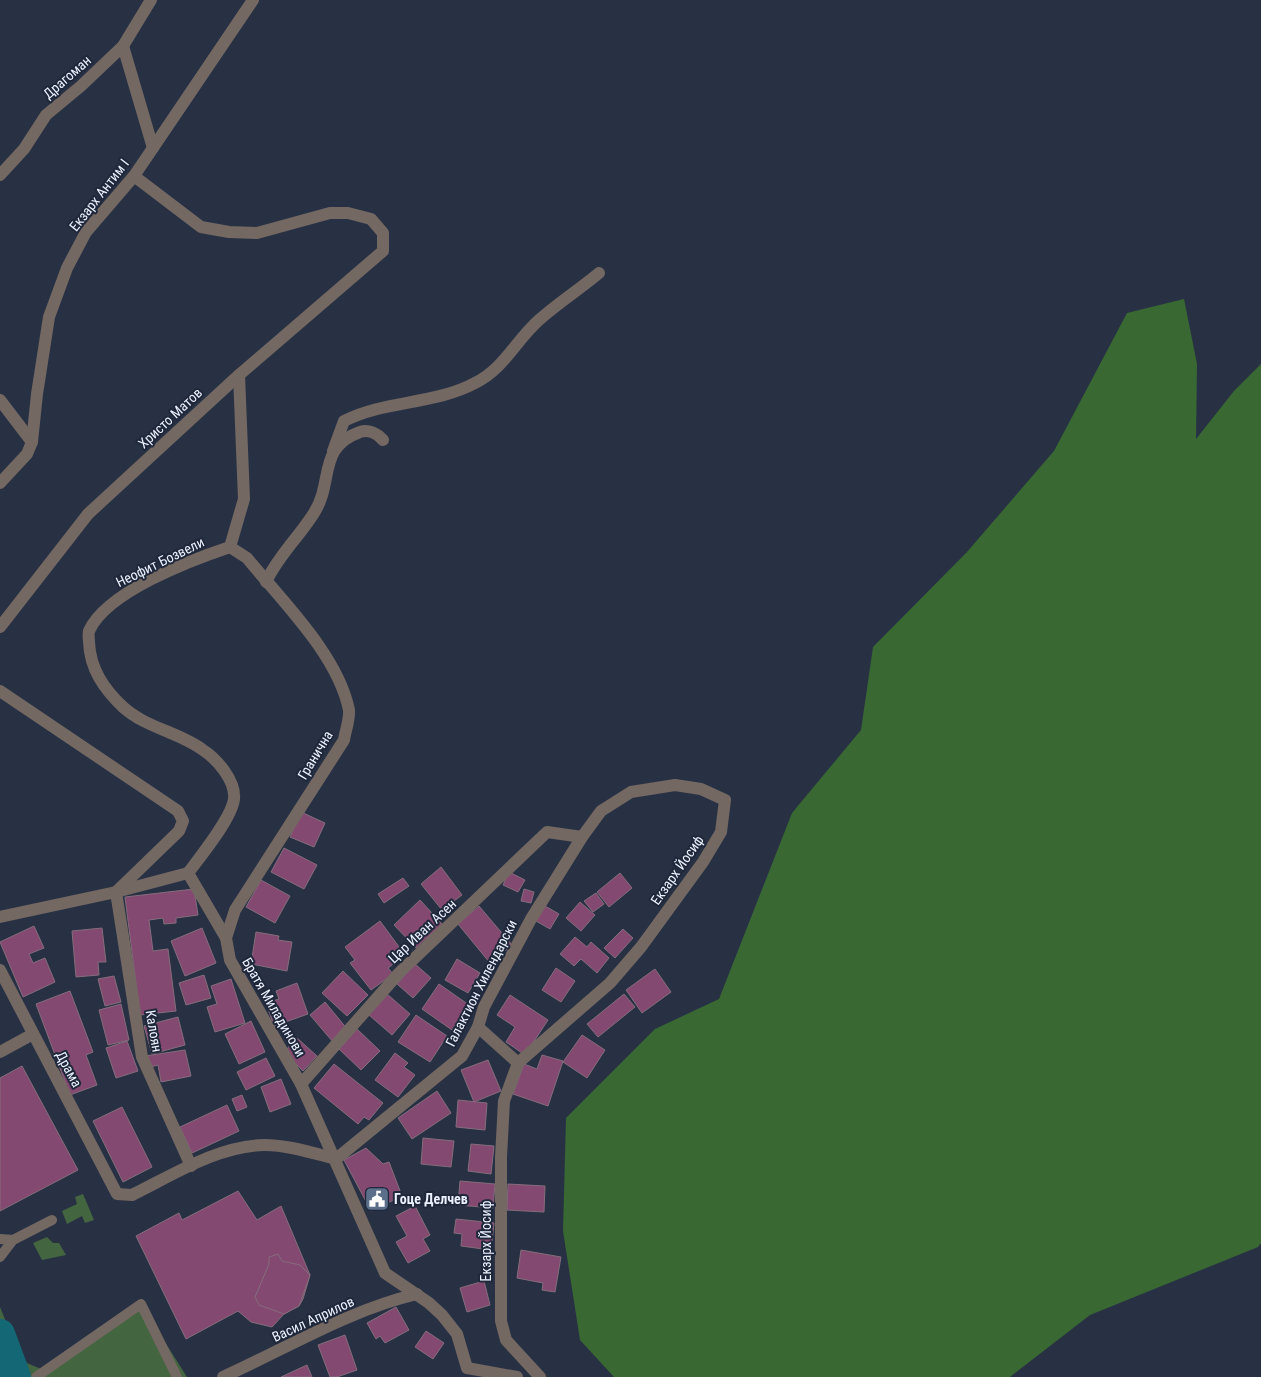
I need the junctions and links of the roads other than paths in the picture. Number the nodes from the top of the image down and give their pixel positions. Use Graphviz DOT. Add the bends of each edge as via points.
graph roads {
  1 [pos="151,0"];
  2 [pos="253,0"];
  3 [pos="123,46"];
  4 [pos="153,148"];
  5 [pos="0,175"];
  6 [pos="134,176"];
  7 [pos="599,273"];
  8 [pos="239,375"];
  9 [pos="0,400"];
  10 [pos="383,440"];
  11 [pos="32,442"];
  12 [pos="333,451"];
  13 [pos="0,483"];
  14 [pos="230,547"];
  15 [pos="266,582"];
  16 [pos="0,627"];
  17 [pos="0,691"];
  18 [pos="582,837"];
  19 [pos="188,872"];
  20 [pos="116,892"];
  21 [pos="0,917"];
  22 [pos="226,938"];
  23 [pos="0,970"];
  24 [pos="478,1027"];
  25 [pos="33,1034"];
  26 [pos="0,1052"];
  27 [pos="518,1063"];
  28 [pos="301,1084"];
  29 [pos="336,1159"];
  30 [pos="191,1166"];
  31 [pos="52,1220"];
  32 [pos="0,1239"];
  33 [pos="13,1240"];
  34 [pos="0,1257"];
  35 [pos="417,1294"];
  36 [pos="467,1372"];
  37 [pos="47,1374"];
  38 [pos="36,1377"];
  39 [pos="177,1377"];
  40 [pos="224,1377"];
  41 [pos="517,1377"];
  42 [pos="540,1377"];
  1 -- 3 [label="street, Драгоман"];
  2 -- 4 [label="street, Екзарх Антим I"];
  3 -- 4 [label="street"];
  3 -- 5 [label="street, Драгоман" via="46,115 24,149"];
  4 -- 6 [label="street, Екзарх Антим I"];
  6 -- 8 [label="street, Христо Матов" via="201,227 257,233 330,214 348,213 371,219 383,233 383,251"];
  6 -- 11 [label="street, Екзарх Антим I" via="86,232 64,277 49,317"];
  7 -- 12 [label="street" via="539,320 500,366 477,382 454,393 359,414 344,421"];
  8 -- 14 [label="street" via="244,499"];
  8 -- 16 [label="street, Христо Матов" via="88,514"];
  9 -- 11 [label="street"];
  10 -- 12 [label="street" via="378,433 363,430 344,438"];
  11 -- 13 [label="street, Екзарх Антим I" via="27,454"];
  12 -- 15 [label="street" via="322,498 273,566"];
  14 -- 15 [label="street, Гранична" via="247,558"];
  14 -- 19 [label="street, Неофит Бозвели" via="201,556 123,594 106,608 89,632 90,657 99,680 123,707 146,723 203,749 227,772 234,799 226,821"];
  15 -- 22 [label="street, Гранична" via="327,656 340,679 349,712 344,740 235,910"];
  17 -- 20 [label="street" via="178,810 183,821 180,831"];
  18 -- 24 [label="street, Галактион Хилендарски" via="531,919 484,1007"];
  18 -- 27 [label="street, Екзарх Йосиф" via="601,811 631,792 675,785 701,789 725,800 721,832 641,947 610,983"];
  18 -- 28 [label="street, Цар Иван Асен" via="546,832 399,973"];
  19 -- 20 [label="street"];
  19 -- 22 [label="street, Братя Миладинови"];
  20 -- 21 [label="street"];
  20 -- 30 [label="street, Калоян" via="142,1057"];
  22 -- 28 [label="street, Братя Миладинови" via="230,960"];
  23 -- 25 [label="street, Драма"];
  24 -- 27 [label="street"];
  24 -- 29 [label="street, Галактион Хилендарски" via="462,1056"];
  25 -- 26 [label="street"];
  25 -- 30 [label="street, Драма" via="117,1194 132,1195"];
  27 -- 42 [label="street, Екзарх Йосиф" via="503,1110 501,1321 506,1340"];
  28 -- 29 [label="street, Братя Миладинови"];
  29 -- 30 [label="street" via="265,1145 239,1148"];
  29 -- 35 [label="street, Братя Миладинови" via="385,1273"];
  31 -- 33 [label="street"];
  32 -- 33 [label="street"];
  33 -- 34 [label="street"];
  35 -- 36 [label="street, Братя Миладинови" via="442,1315 457,1334"];
  35 -- 40 [label="street, Васил Априлов" via="357,1314"];
  36 -- 41 [label="street, Братя Миладинови"];
  37 -- 38 [label="street"];
  37 -- 39 [label="street" via="141,1304"];
}
